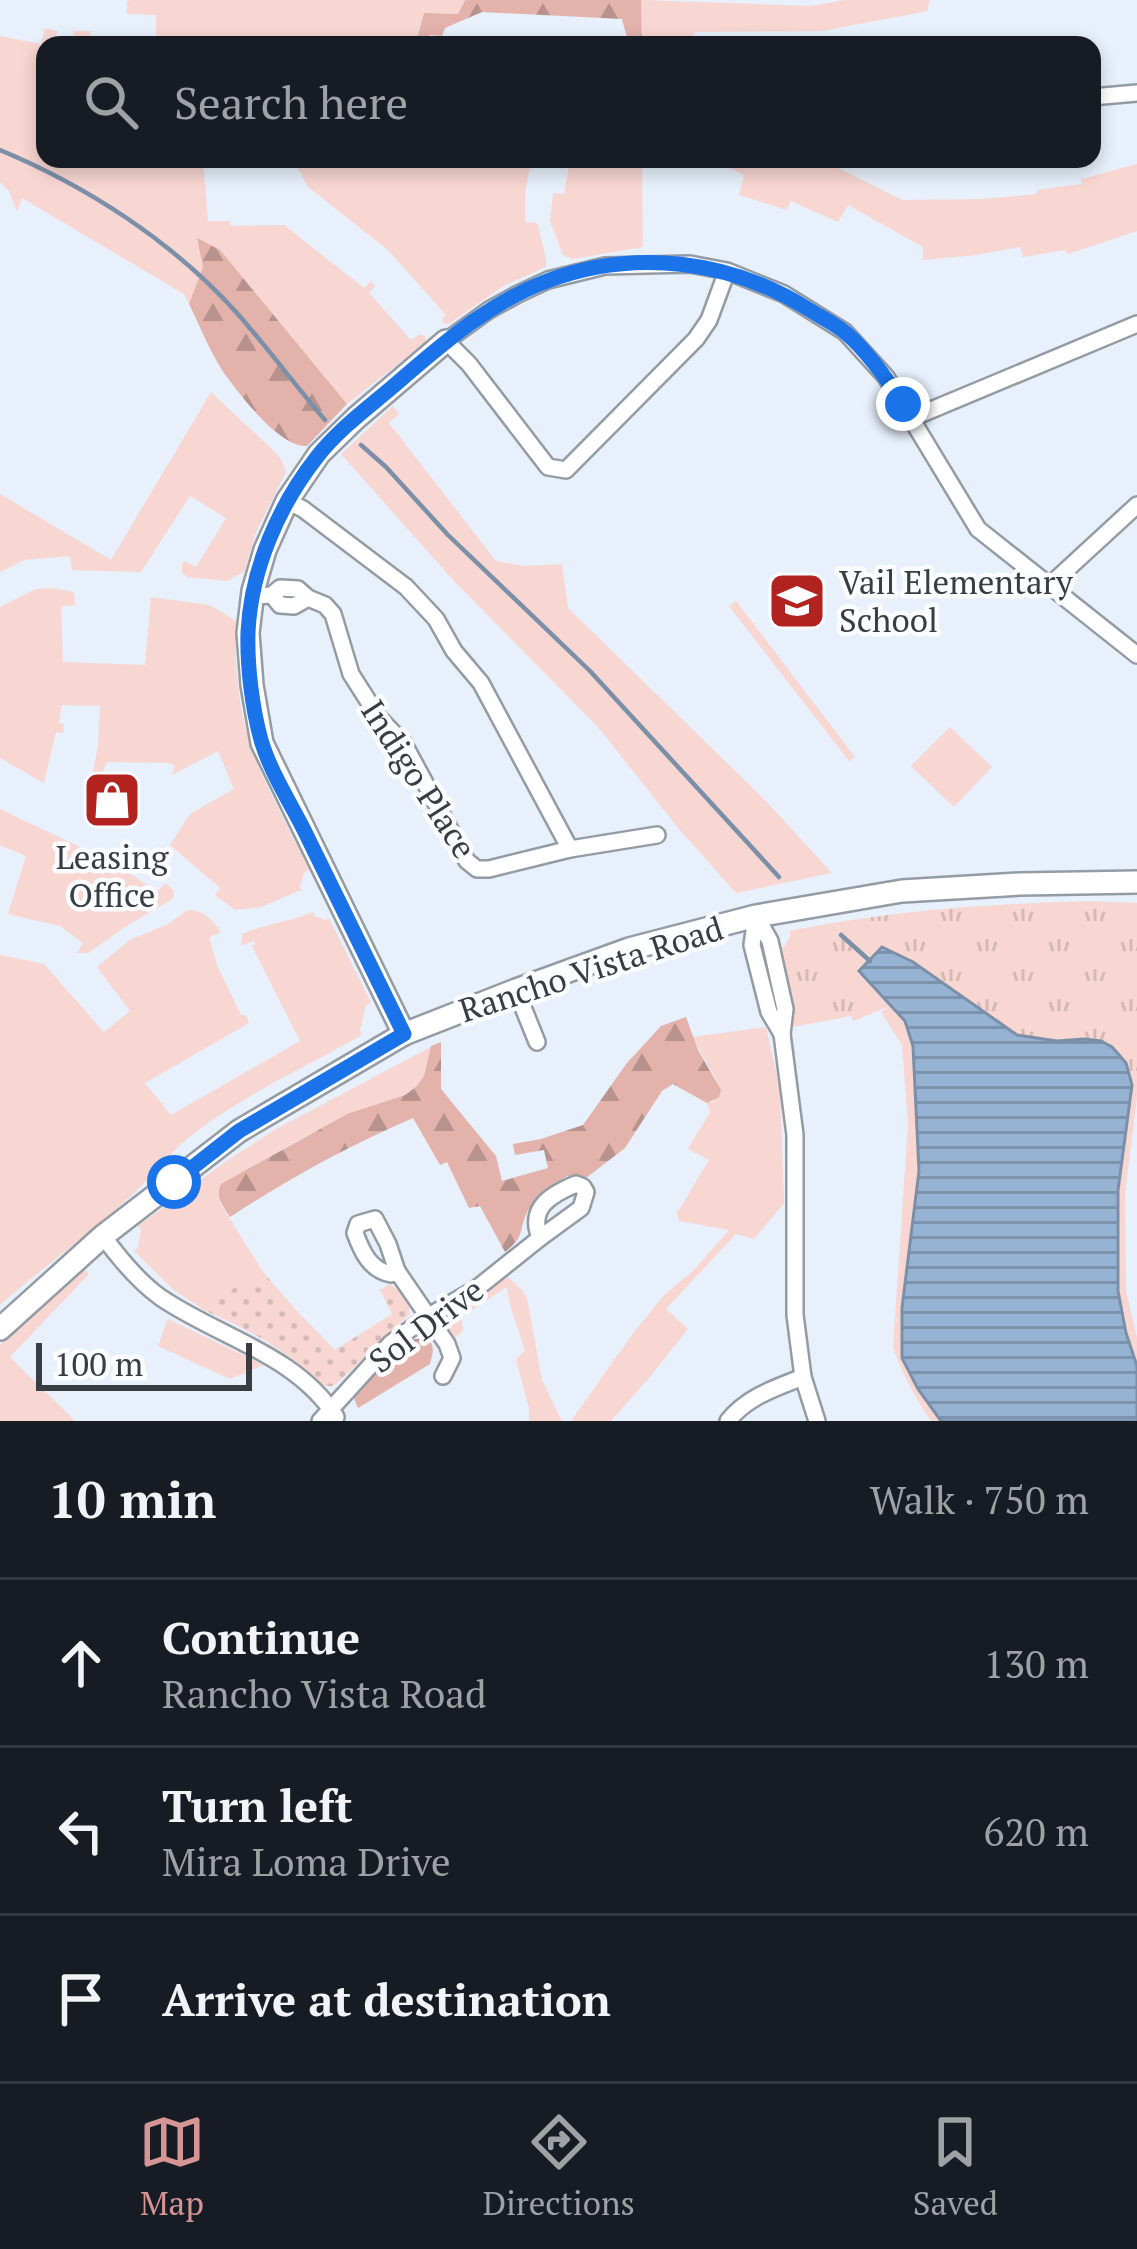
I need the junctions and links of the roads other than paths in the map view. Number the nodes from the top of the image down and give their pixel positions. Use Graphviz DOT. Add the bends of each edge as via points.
graph roads {
  1 [pos="1137,93"];
  2 [pos="1101,96"];
  3 [pos="727,271"];
  4 [pos="1137,324"];
  5 [pos="446,341"];
  6 [pos="912,418"];
  7 [pos="287,501"];
  8 [pos="1137,505"];
  9 [pos="1049,586"];
  10 [pos="262,596"];
  11 [pos="1137,655"];
  12 [pos="657,835"];
  13 [pos="570,849"];
  14 [pos="1137,882"];
  15 [pos="756,916"];
  16 [pos="516,990"];
  17 [pos="404,1034"];
  18 [pos="537,1042"];
  19 [pos="103,1236"];
  20 [pos="540,1238"];
  21 [pos="397,1271"];
  22 [pos="427,1317"];
  23 [pos="0,1329"];
  24 [pos="443,1376"];
  25 [pos="802,1377"];
  26 [pos="329,1415"];
  27 [pos="728,1421"];
  28 [pos="817,1421"];
  1 -- 2 [label="street"];
  3 -- 5 [label="street" via="637,264 579,272 518,294"];
  3 -- 5 [label="street" via="696,339 566,470 548,467"];
  3 -- 6 [label="street" via="845,332"];
  4 -- 6 [label="street"];
  5 -- 7 [label="main road" via="319,454"];
  6 -- 9 [label="street" via="978,529"];
  7 -- 10 [label="main road" via="266,550"];
  7 -- 13 [label="street" via="406,586 436,619 481,683"];
  8 -- 9 [label="street"];
  9 -- 11 [label="street"];
  10 -- 13 [label="street, Indigo Place" via="294,606 308,598 333,614 351,674 404,744 467,861 489,869"];
  10 -- 17 [label="main road" via="248,634 262,743"];
  12 -- 13 [label="street, Indigo Place"];
  14 -- 15 [label="main road, Rancho Vista Road" via="902,891"];
  15 -- 16 [label="main road, Rancho Vista Road"];
  15 -- 25 [label="street" via="752,945 791,1087"];
  16 -- 17 [label="main road, Rancho Vista Road"];
  16 -- 18 [label="street"];
  17 -- 19 [label="main road, Rancho Vista Road" via="239,1131"];
  19 -- 23 [label="main road, Rancho Vista Road"];
  19 -- 26 [label="street" via="159,1296 255,1346"];
  20 -- 22 [label="street, Sol Drive"];
  21 -- 22 [label="street"];
  22 -- 24 [label="street" via="452,1358"];
  22 -- 26 [label="street, Sol Drive" via="392,1343"];
  25 -- 27 [label="street" via="758,1395"];
  25 -- 28 [label="street"];
}
